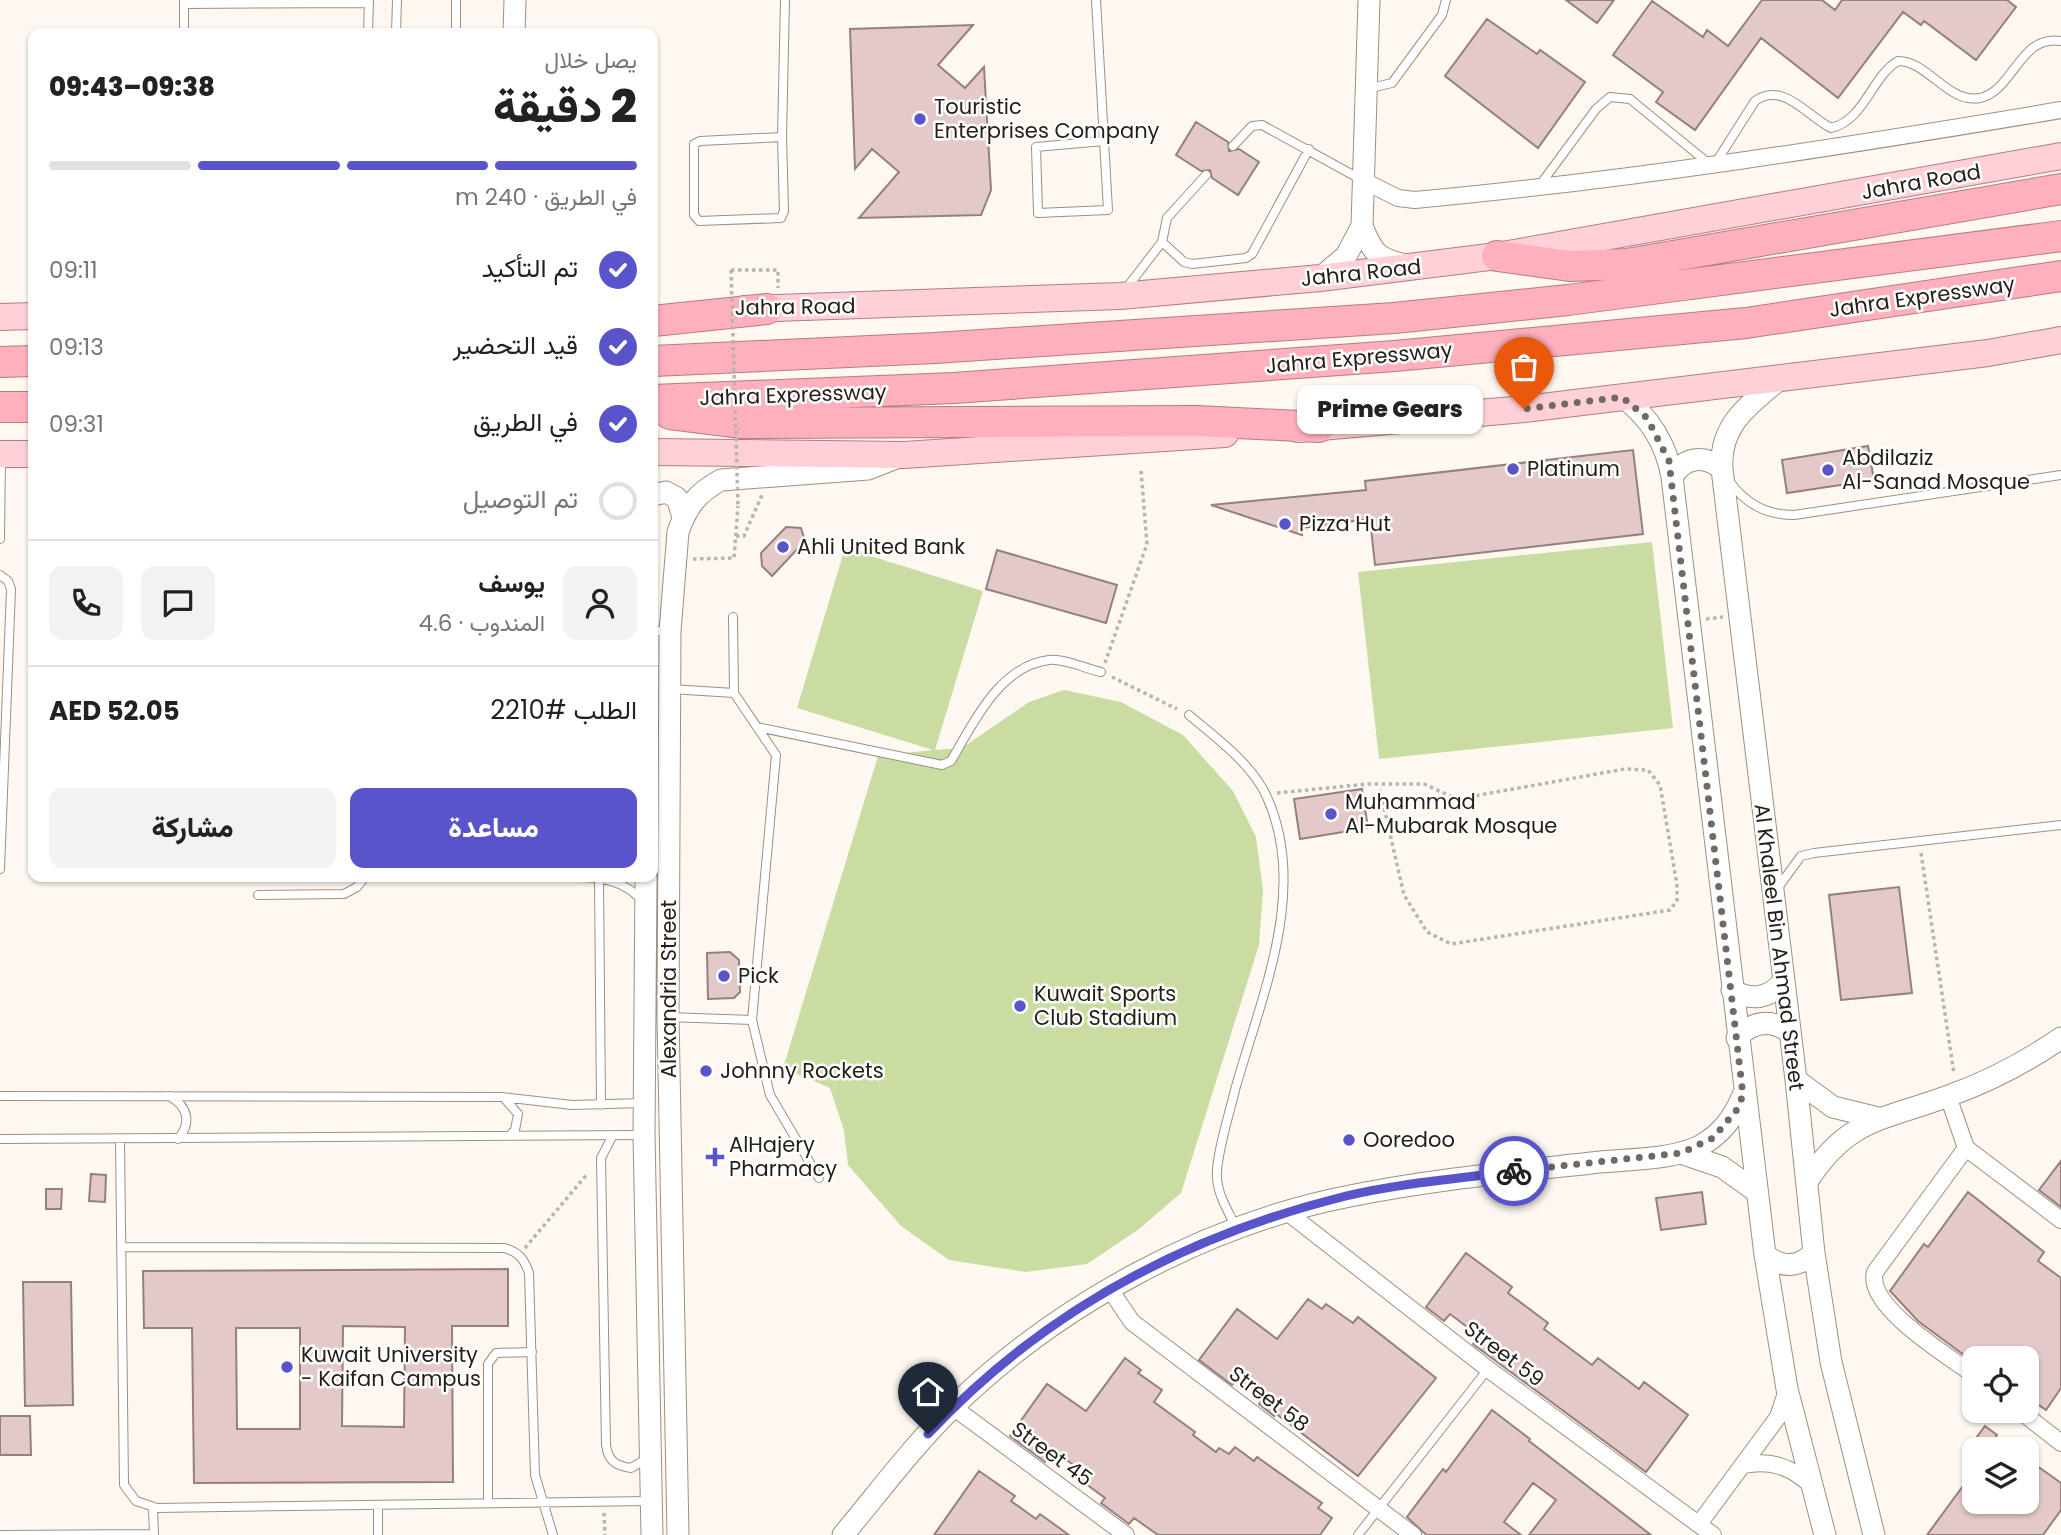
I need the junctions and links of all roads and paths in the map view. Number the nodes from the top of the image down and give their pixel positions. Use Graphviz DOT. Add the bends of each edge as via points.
graph roads {
  1 [pos="397,0"];
  2 [pos="456,0"];
  3 [pos="515,0"];
  4 [pos="785,0"];
  5 [pos="1096,0"];
  6 [pos="1369,0"];
  7 [pos="1446,0"];
  8 [pos="369,1"];
  9 [pos="184,2"];
  10 [pos="184,28"];
  11 [pos="368,28"];
  12 [pos="396,28"];
  13 [pos="456,28"];
  14 [pos="514,28"];
  15 [pos="2061,41"];
  16 [pos="1366,89"];
  17 [pos="2061,110"];
  18 [pos="782,137"];
  19 [pos="1104,141"];
  20 [pos="1233,146"];
  21 [pos="1309,149"];
  22 [pos="2061,156"];
  23 [pos="1713,167"];
  24 [pos="1206,175"];
  25 [pos="1364,181"];
  26 [pos="1536,189"];
  27 [pos="2061,189"];
  28 [pos="1362,226"];
  29 [pos="2061,236"];
  30 [pos="1162,242"];
  31 [pos="1497,256"];
  32 [pos="1417,268"];
  33 [pos="778,270"];
  34 [pos="2061,276"];
  35 [pos="1320,278"];
  36 [pos="1120,296"];
  37 [pos="658,309"];
  38 [pos="767,309"];
  39 [pos="28,316"];
  40 [pos="0,317"];
  41 [pos="658,320"];
  42 [pos="2061,340"];
  43 [pos="28,361"];
  44 [pos="658,361"];
  45 [pos="0,362"];
  46 [pos="1781,378"];
  47 [pos="1622,397"];
  48 [pos="658,400"];
  49 [pos="0,407"];
  50 [pos="28,407"];
  51 [pos="658,413"];
  52 [pos="1319,427"];
  53 [pos="658,452"];
  54 [pos="0,454"];
  55 [pos="28,454"];
  56 [pos="904,455"];
  57 [pos="1721,469"];
  58 [pos="1140,470"];
  59 [pos="2061,475"];
  60 [pos="769,477"];
  61 [pos="1672,477"];
  62 [pos="658,494"];
  63 [pos="683,517"];
  64 [pos="736,536"];
  65 [pos="0,540"];
  66 [pos="676,559"];
  67 [pos="0,575"];
  68 [pos="1739,615"];
  69 [pos="733,617"];
  70 [pos="1689,621"];
  71 [pos="661,631"];
  72 [pos="1101,672"];
  73 [pos="671,690"];
  74 [pos="734,693"];
  75 [pos="1189,715"];
  76 [pos="757,727"];
  77 [pos="1380,790"];
  78 [pos="1265,794"];
  79 [pos="2061,825"];
  80 [pos="1920,841"];
  81 [pos="0,869"];
  82 [pos="361,882"];
  83 [pos="599,882"];
  84 [pos="614,882"];
  85 [pos="646,882"];
  86 [pos="258,895"];
  87 [pos="1772,897"];
  88 [pos="646,905"];
  89 [pos="1783,982"];
  90 [pos="1732,990"];
  91 [pos="668,1017"];
  92 [pos="752,1020"];
  93 [pos="1788,1031"];
  94 [pos="1737,1038"];
  95 [pos="2061,1038"];
  96 [pos="1797,1080"];
  97 [pos="1953,1094"];
  98 [pos="1743,1095"];
  99 [pos="0,1096"];
  100 [pos="169,1096"];
  101 [pos="500,1097"];
  102 [pos="669,1102"];
  103 [pos="646,1103"];
  104 [pos="601,1105"];
  105 [pos="1878,1118"];
  106 [pos="613,1135"];
  107 [pos="645,1135"];
  108 [pos="670,1135"];
  109 [pos="509,1136"];
  110 [pos="0,1139"];
  111 [pos="178,1139"];
  112 [pos="120,1140"];
  113 [pos="1966,1148"];
  114 [pos="1681,1153"];
  115 [pos="601,1158"];
  116 [pos="819,1178"];
  117 [pos="1807,1182"];
  118 [pos="1757,1192"];
  119 [pos="1287,1212"];
  120 [pos="2061,1220"];
  121 [pos="1238,1230"];
  122 [pos="121,1247"];
  123 [pos="1814,1253"];
  124 [pos="519,1255"];
  125 [pos="1765,1255"];
  126 [pos="1109,1288"];
  127 [pos="531,1352"];
  128 [pos="1962,1367"];
  129 [pos="1488,1369"];
  130 [pos="1787,1389"];
  131 [pos="953,1407"];
  132 [pos="2036,1423"];
  133 [pos="2061,1443"];
  134 [pos="650,1454"];
  135 [pos="1743,1465"];
  136 [pos="1811,1485"];
  137 [pos="604,1501"];
  138 [pos="652,1501"];
  139 [pos="544,1502"];
  140 [pos="488,1503"];
  141 [pos="377,1505"];
  142 [pos="153,1507"];
  143 [pos="1378,1508"];
  144 [pos="1699,1524"];
  145 [pos="153,1534"];
  146 [pos="0,1535"];
  147 [pos="377,1535"];
  148 [pos="553,1535"];
  149 [pos="605,1535"];
  150 [pos="652,1535"];
  151 [pos="678,1535"];
  152 [pos="843,1535"];
  153 [pos="1126,1535"];
  154 [pos="1358,1535"];
  155 [pos="1413,1535"];
  156 [pos="1713,1535"];
  157 [pos="1825,1535"];
  158 [pos="1874,1535"];
  1 -- 12 [label="lane"];
  2 -- 13 [label="lane"];
  3 -- 14 [label="street"];
  4 -- 18 [label="lane"];
  5 -- 19 [label="lane"];
  6 -- 16 [label="street"];
  7 -- 16 [label="lane" via="1442,15 1392,83"];
  8 -- 9 [label="lane"];
  8 -- 11 [label="lane"];
  9 -- 10 [label="lane"];
  15 -- 23 [label="lane" via="2031,49 1981,98 1959,94 1916,64 1898,61 1889,66 1856,112 1831,128 1780,94 1763,95"];
  16 -- 25 [label="street"];
  17 -- 23 [label="street"];
  18 -- 18 [label="lane" via="694,144 694,215 699,221 781,218"];
  19 -- 19 [label="lane" via="1108,209 1038,213 1036,147"];
  20 -- 21 [label="lane" via="1252,126 1262,125"];
  21 -- 25 [label="lane"];
  21 -- 30 [label="lane" via="1246,258 1192,264"];
  22 -- 31 [label="main road, Jahra Road"];
  23 -- 26 [label="street"];
  23 -- 26 [label="lane" via="1630,99 1610,97"];
  24 -- 30 [label="lane" via="1167,218"];
  25 -- 26 [label="street" via="1398,198 1415,200"];
  25 -- 28 [label="street"];
  27 -- 31 [label="highway" via="1627,264 1570,266"];
  28 -- 32 [label="street" via="1374,252 1385,261"];
  28 -- 35 [label="street" via="1346,256"];
  29 -- 44 [label="highway, Jahra Expressway" via="1395,318"];
  30 -- 36 [label="lane"];
  31 -- 32 [label="main road, Jahra Road"];
  32 -- 35 [label="main road, Jahra Road"];
  33 -- 64 [label="path, bridge" via="732,270"];
  34 -- 48 [label="highway, Jahra Expressway" via="1746,323 1395,356 954,388"];
  35 -- 36 [label="main road, Jahra Road"];
  36 -- 38 [label="main road, Jahra Road"];
  37 -- 38 [label="main road, Jahra Road"];
  38 -- 41 [label="highway"];
  39 -- 40 [label="main road"];
  42 -- 46 [label="main road"];
  43 -- 45 [label="highway"];
  46 -- 47 [label="main road"];
  46 -- 57 [label="street, Al Khaleel Bin Ahmad Street" via="1733,421 1722,445"];
  47 -- 52 [label="main road"];
  47 -- 61 [label="street" via="1656,432"];
  49 -- 50 [label="highway"];
  51 -- 52 [label="highway" via="742,423 1198,421"];
  52 -- 56 [label="main road"];
  53 -- 56 [label="main road"];
  54 -- 55 [label="main road"];
  54 -- 65 [label="lane"];
  56 -- 60 [label="street, Alexandria Street" via="868,469"];
  57 -- 59 [label="lane" via="1746,500 1782,515"];
  57 -- 61 [label="street" via="1694,459"];
  57 -- 68 [label="street, Al Khaleel Bin Ahmad Street"];
  58 -- 72 [label="path" via="1147,544"];
  60 -- 63 [label="street, Alexandria Street" via="721,480 700,492"];
  60 -- 64 [label="path" via="744,536"];
  61 -- 70 [label="street"];
  62 -- 63 [label="street" via="666,492 677,498"];
  63 -- 66 [label="street, Alexandria Street"];
  64 -- 66 [label="path" via="734,558"];
  66 -- 71 [label="street, Alexandria Street"];
  67 -- 81 [label="lane" via="11,589"];
  68 -- 70 [label="path"];
  68 -- 87 [label="street, Al Khaleel Bin Ahmad Street"];
  69 -- 74 [label="lane"];
  70 -- 90 [label="street"];
  71 -- 73 [label="street, Alexandria Street"];
  72 -- 75 [label="path"];
  72 -- 76 [label="lane" via="1051,659 1026,667 1004,682 951,761 942,765"];
  73 -- 74 [label="lane"];
  73 -- 91 [label="street, Alexandria Street"];
  74 -- 76 [label="lane"];
  75 -- 78 [label="lane" via="1236,755"];
  76 -- 92 [label="lane" via="776,755"];
  77 -- 78 [label="path" via="1404,895 1427,932 1451,944 1670,910 1677,901 1660,785 1648,770 1625,769 1457,799 1423,784"];
  78 -- 121 [label="lane" via="1281,844 1285,886 1281,923 1216,1176"];
  79 -- 80 [label="lane"];
  80 -- 87 [label="lane" via="1801,856"];
  80 -- 97 [label="path"];
  82 -- 86 [label="lane" via="344,894"];
  83 -- 104 [label="lane"];
  84 -- 88 [label="lane" via="625,885"];
  85 -- 88 [label="street, Alexandria Street"];
  87 -- 89 [label="street, Al Khaleel Bin Ahmad Street"];
  88 -- 103 [label="street, Alexandria Street"];
  89 -- 90 [label="street" via="1759,998"];
  89 -- 93 [label="street, Al Khaleel Bin Ahmad Street"];
  90 -- 94 [label="street"];
  91 -- 92 [label="lane"];
  91 -- 102 [label="street, Alexandria Street"];
  92 -- 116 [label="lane" via="770,1094"];
  93 -- 94 [label="street" via="1762,1023"];
  93 -- 96 [label="street, Al Khaleel Bin Ahmad Street"];
  94 -- 98 [label="street"];
  95 -- 97 [label="street" via="1998,1076"];
  96 -- 105 [label="street" via="1833,1107"];
  96 -- 117 [label="street, Al Khaleel Bin Ahmad Street"];
  97 -- 105 [label="street"];
  97 -- 113 [label="street"];
  98 -- 114 [label="street" via="1713,1138"];
  98 -- 118 [label="street"];
  99 -- 100 [label="lane"];
  100 -- 101 [label="lane"];
  100 -- 111 [label="lane" via="187,1115"];
  101 -- 104 [label="lane"];
  101 -- 109 [label="lane" via="509,1100 518,1114"];
  102 -- 103 [label="street"];
  102 -- 108 [label="street, Alexandria Street"];
  103 -- 104 [label="lane"];
  103 -- 107 [label="street, Alexandria Street"];
  105 -- 117 [label="street" via="1837,1144"];
  106 -- 107 [label="lane"];
  106 -- 109 [label="lane"];
  106 -- 115 [label="lane"];
  107 -- 108 [label="street"];
  107 -- 134 [label="street, Alexandria Street"];
  108 -- 151 [label="street, Alexandria Street"];
  109 -- 111 [label="lane"];
  110 -- 112 [label="lane"];
  111 -- 112 [label="lane"];
  112 -- 122 [label="lane"];
  113 -- 120 [label="street"];
  113 -- 128 [label="street" via="1872,1280 1888,1309"];
  114 -- 118 [label="street" via="1722,1167"];
  114 -- 119 [label="street" via="1349,1196"];
  115 -- 124 [label="path"];
  115 -- 134 [label="lane" via="607,1454 619,1466 631,1468"];
  117 -- 123 [label="street, Al Khaleel Bin Ahmad Street"];
  118 -- 125 [label="street"];
  119 -- 121 [label="street"];
  119 -- 129 [label="street, Street 59"];
  121 -- 126 [label="street"];
  122 -- 124 [label="lane" via="504,1248"];
  122 -- 142 [label="lane" via="124,1485 136,1501"];
  123 -- 125 [label="street" via="1790,1266"];
  123 -- 158 [label="street, Al Khaleel Bin Ahmad Street" via="1831,1362"];
  124 -- 127 [label="lane" via="529,1273"];
  125 -- 130 [label="street"];
  126 -- 131 [label="street" via="1058,1320"];
  126 -- 143 [label="street, Street 58" via="1132,1322"];
  127 -- 139 [label="lane" via="535,1475"];
  127 -- 140 [label="lane" via="496,1353 488,1364"];
  129 -- 143 [label="lane"];
  129 -- 144 [label="street, Street 59"];
  130 -- 135 [label="street" via="1778,1417"];
  130 -- 136 [label="street"];
  131 -- 152 [label="street"];
  131 -- 153 [label="street, Street 45"];
  132 -- 133 [label="street"];
  134 -- 138 [label="street, Alexandria Street"];
  135 -- 136 [label="street" via="1780,1465"];
  135 -- 144 [label="street"];
  136 -- 157 [label="street"];
  137 -- 138 [label="lane"];
  137 -- 139 [label="lane"];
  137 -- 149 [label="path"];
  138 -- 150 [label="street, Alexandria Street"];
  139 -- 140 [label="lane"];
  139 -- 148 [label="lane"];
  140 -- 141 [label="lane"];
  141 -- 142 [label="lane"];
  141 -- 147 [label="lane"];
  142 -- 145 [label="lane"];
  143 -- 154 [label="lane"];
  143 -- 155 [label="street, Street 58"];
  144 -- 156 [label="street, Street 59"];
  145 -- 146 [label="lane"];
}
